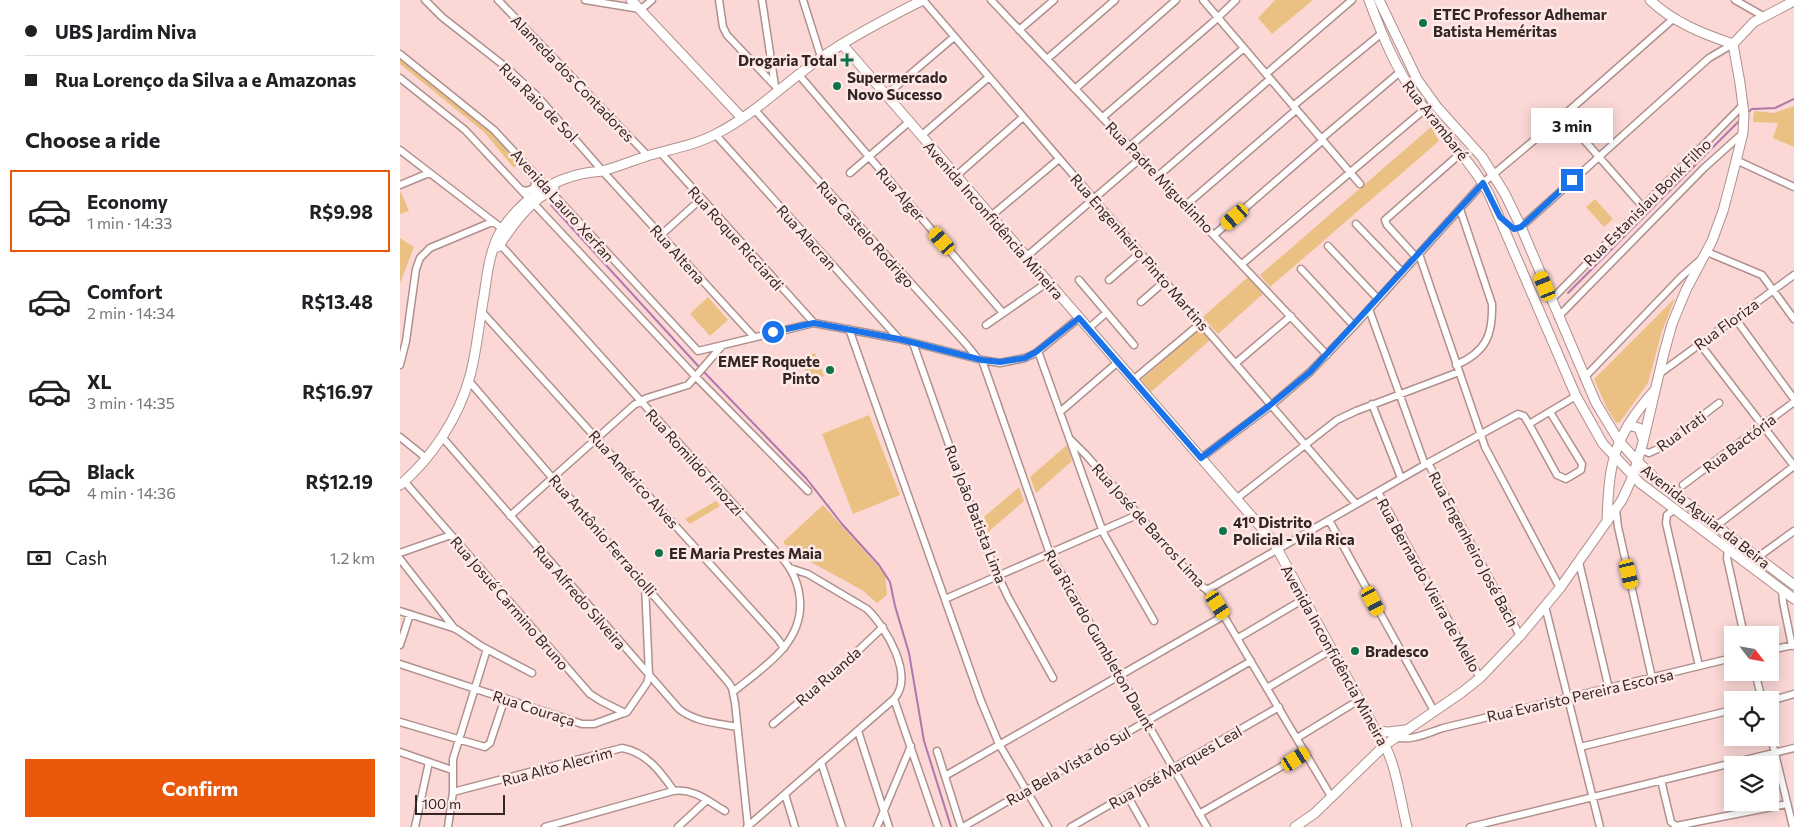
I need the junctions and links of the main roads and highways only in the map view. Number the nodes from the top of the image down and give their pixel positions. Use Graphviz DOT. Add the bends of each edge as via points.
graph roads {
  1 [pos="631,0"];
  2 [pos="923,0"];
  3 [pos="1369,0"];
  4 [pos="1379,0"];
  5 [pos="1654,1"];
  6 [pos="1794,1"];
  7 [pos="842,44"];
  8 [pos="1733,44"];
  9 [pos="1387,45"];
  10 [pos="1403,52"];
  11 [pos="742,118"];
  12 [pos="1493,174"];
  13 [pos="1483,183"];
  14 [pos="1500,217"];
  15 [pos="1521,227"];
  16 [pos="1656,389"];
  17 [pos="1628,425"];
  18 [pos="1619,441"];
  19 [pos="1642,446"];
  20 [pos="1614,456"];
  21 [pos="1637,462"];
  22 [pos="1633,476"];
  23 [pos="1609,480"];
  24 [pos="402,483"];
  25 [pos="1628,486"];
  26 [pos="1607,522"];
  27 [pos="1794,585"];
  28 [pos="1794,599"];
  29 [pos="1407,730"];
  30 [pos="1376,731"];
  31 [pos="1385,745"];
  32 [pos="1295,827"];
  33 [pos="1407,827"];
  1 -- 11 [label="main road"];
  2 -- 7 [label="main road"];
  3 -- 9 [label="main road, Rua Arambaré"];
  4 -- 10 [label="main road, Rua Arambaré"];
  5 -- 8 [label="main road" via="1673,19"];
  6 -- 8 [label="main road" via="1763,16 1744,30"];
  7 -- 11 [label="main road" via="777,88"];
  7 -- 30 [label="main road, Avenida Inconfidência Mineira" via="1273,541"];
  8 -- 16 [label="main road" via="1744,109 1743,129 1723,211 1667,339"];
  9 -- 10 [label="main road" via="1392,43"];
  9 -- 13 [label="main road, Rua Arambaré" via="1400,72 1425,109"];
  10 -- 12 [label="main road, Rua Arambaré" via="1416,79"];
  11 -- 24 [label="main road" via="700,141 548,189 531,201 505,231 492,256 473,366 453,418 426,458"];
  12 -- 15 [label="main road, Avenida Aguiar da Beira"];
  13 -- 14 [label="main road, Avenida Aguiar da Beira"];
  14 -- 15 [label="main road" via="1510,228"];
  14 -- 20 [label="main road, Avenida Aguiar da Beira" via="1576,396 1603,444"];
  15 -- 18 [label="main road, Avenida Aguiar da Beira" via="1584,378"];
  16 -- 17 [label="main road"];
  16 -- 19 [label="main road"];
  17 -- 18 [label="main road"];
  17 -- 19 [label="main road" via="1639,428"];
  18 -- 20 [label="main road"];
  18 -- 21 [label="main road, Avenida Aguiar da Beira"];
  19 -- 21 [label="main road"];
  20 -- 22 [label="main road, Avenida Aguiar da Beira"];
  20 -- 23 [label="main road"];
  21 -- 22 [label="main road"];
  21 -- 27 [label="main road, Avenida Aguiar da Beira"];
  22 -- 25 [label="main road"];
  22 -- 28 [label="main road, Avenida Aguiar da Beira"];
  23 -- 25 [label="main road" via="1617,492"];
  23 -- 26 [label="main road"];
  25 -- 26 [label="main road"];
  26 -- 29 [label="main road" via="1560,588 1480,678"];
  29 -- 30 [label="main road"];
  29 -- 31 [label="main road"];
  30 -- 31 [label="main road, Avenida Inconfidência Mineira"];
  31 -- 32 [label="main road" via="1332,798"];
  31 -- 33 [label="main road, Avenida Inconfidência Mineira"];
}
